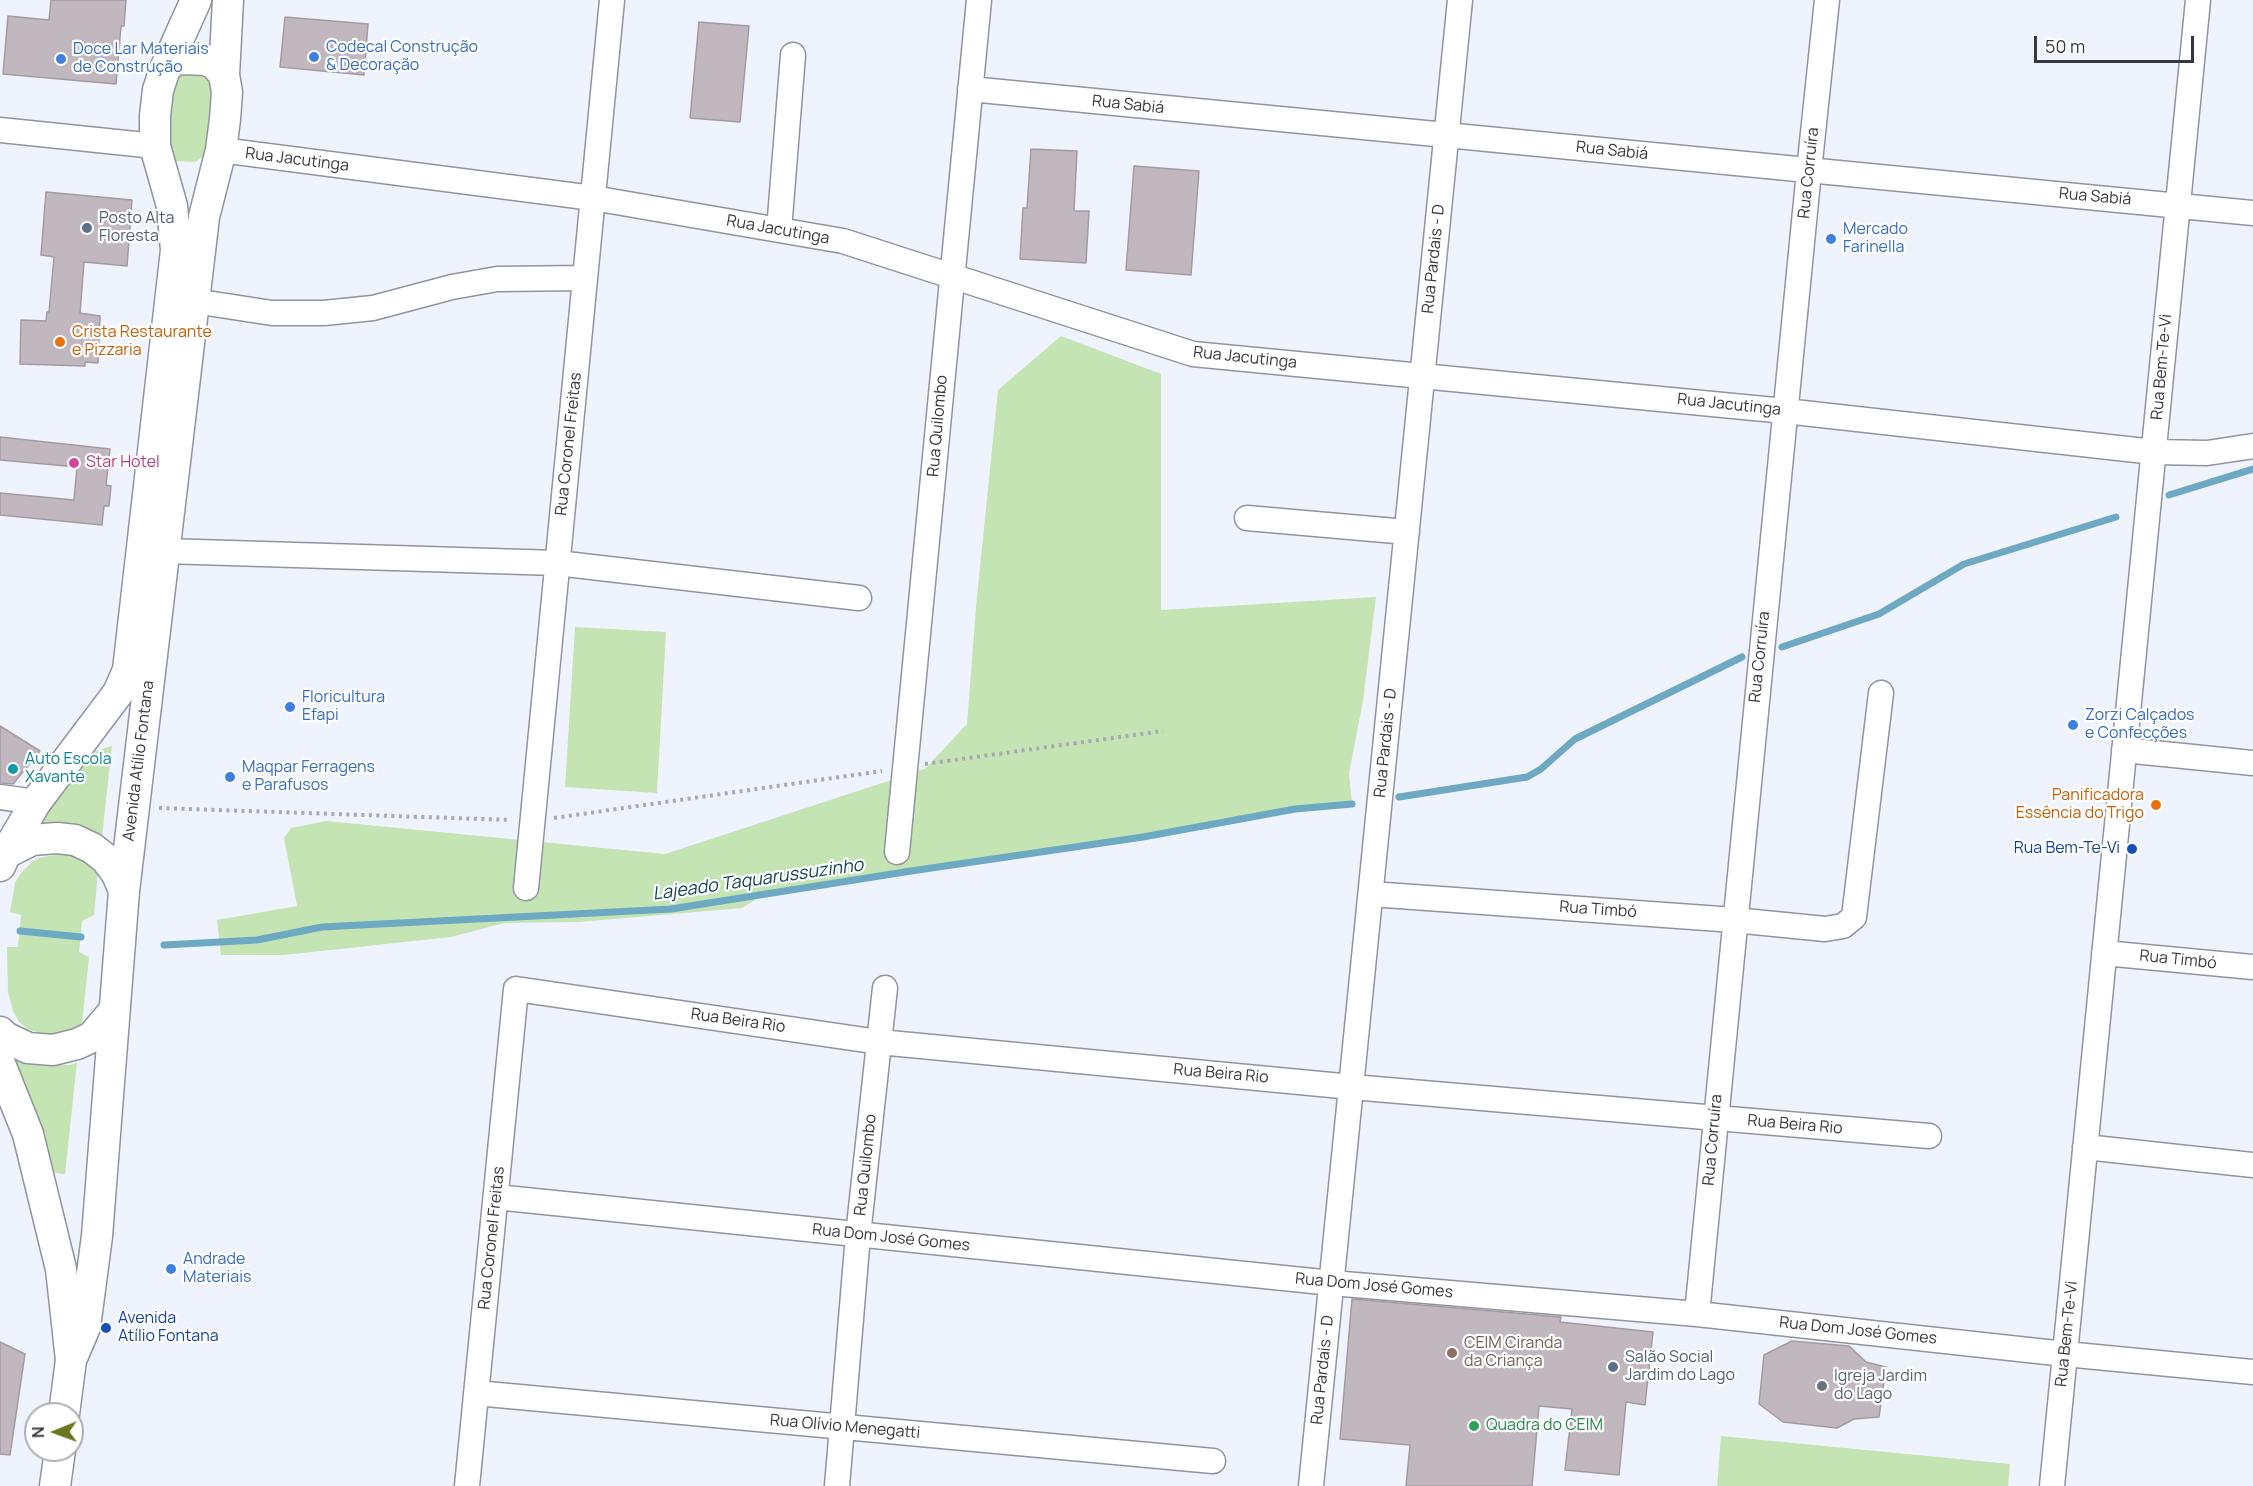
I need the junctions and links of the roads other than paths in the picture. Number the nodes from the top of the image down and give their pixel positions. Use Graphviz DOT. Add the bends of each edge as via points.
graph roads {
  1 [pos="196,0"];
  2 [pos="228,0"];
  3 [pos="612,0"];
  4 [pos="979,0"];
  5 [pos="1461,0"];
  6 [pos="1827,0"];
  7 [pos="2198,0"];
  8 [pos="793,55"];
  9 [pos="165,69"];
  10 [pos="224,75"];
  11 [pos="970,89"];
  12 [pos="0,130"];
  13 [pos="1448,135"];
  14 [pos="157,153"];
  15 [pos="219,156"];
  16 [pos="1809,171"];
  17 [pos="593,198"];
  18 [pos="2177,204"];
  19 [pos="2253,213"];
  20 [pos="779,230"];
  21 [pos="953,277"];
  22 [pos="585,278"];
  23 [pos="194,301"];
  24 [pos="1422,375"];
  25 [pos="1785,411"];
  26 [pos="2253,446"];
  27 [pos="2154,452"];
  28 [pos="1247,518"];
  29 [pos="1407,532"];
  30 [pos="164,551"];
  31 [pos="557,563"];
  32 [pos="859,598"];
  33 [pos="1881,693"];
  34 [pos="2124,750"];
  35 [pos="2253,763"];
  36 [pos="0,797"];
  37 [pos="36,802"];
  38 [pos="897,852"];
  39 [pos="3,859"];
  40 [pos="526,888"];
  41 [pos="124,891"];
  42 [pos="1371,894"];
  43 [pos="1734,920"];
  44 [pos="2104,953"];
  45 [pos="2253,967"];
  46 [pos="885,988"];
  47 [pos="516,989"];
  48 [pos="114,1011"];
  49 [pos="0,1032"];
  50 [pos="879,1042"];
  51 [pos="0,1064"];
  52 [pos="1352,1087"];
  53 [pos="1715,1118"];
  54 [pos="1929,1136"];
  55 [pos="2085,1147"];
  56 [pos="2253,1165"];
  57 [pos="496,1197"];
  58 [pos="858,1235"];
  59 [pos="1332,1282"];
  60 [pos="1697,1314"];
  61 [pos="2066,1354"];
  62 [pos="71,1360"];
  63 [pos="2253,1372"];
  64 [pos="476,1393"];
  65 [pos="66,1402"];
  66 [pos="843,1426"];
  67 [pos="1213,1461"];
  68 [pos="58,1462"];
  69 [pos="55,1486"];
  70 [pos="467,1486"];
  71 [pos="837,1486"];
  72 [pos="1311,1486"];
  73 [pos="2052,1486"];
  1 -- 9 [label="main road"];
  2 -- 10 [label="main road"];
  3 -- 17 [label="street, Rua Coronel Freitas"];
  4 -- 11 [label="street, Rua Quilombo"];
  5 -- 13 [label="street, Rua Pardais - D"];
  6 -- 16 [label="street, Rua Corruíra"];
  7 -- 18 [label="street, Rua Bem-Te-Vi"];
  8 -- 20 [label="street"];
  9 -- 10 [label="main road" via="174,60 205,60 215,64"];
  9 -- 14 [label="main road" via="156,107"];
  10 -- 15 [label="main road" via="227,92"];
  11 -- 13 [label="street, Rua Sabiá"];
  11 -- 21 [label="street, Rua Quilombo"];
  12 -- 14 [label="street"];
  13 -- 16 [label="street, Rua Sabiá"];
  13 -- 24 [label="street, Rua Pardais - D"];
  14 -- 15 [label="main road" via="167,170 193,176 209,170"];
  14 -- 37 [label="main road, Avenida Atílio Fontana" via="172,206 176,250 128,670 118,693"];
  15 -- 17 [label="street, Rua Jacutinga"];
  15 -- 23 [label="main road, Avenida Atílio Fontana" via="204,217"];
  16 -- 18 [label="street, Rua Sabiá"];
  16 -- 25 [label="street, Rua Corruíra"];
  17 -- 20 [label="street, Rua Jacutinga"];
  17 -- 22 [label="street, Rua Coronel Freitas"];
  18 -- 19 [label="street, Rua Sabiá"];
  18 -- 27 [label="street, Rua Bem-Te-Vi"];
  20 -- 21 [label="street, Rua Jacutinga" via="843,241"];
  21 -- 24 [label="street, Rua Jacutinga" via="1193,354"];
  21 -- 38 [label="street, Rua Quilombo"];
  22 -- 23 [label="street" via="497,279 373,308 324,313 272,313"];
  22 -- 31 [label="street, Rua Coronel Freitas"];
  23 -- 30 [label="main road, Avenida Atílio Fontana"];
  24 -- 25 [label="street, Rua Jacutinga"];
  24 -- 29 [label="street, Rua Pardais - D"];
  25 -- 27 [label="street, Rua Jacutinga"];
  25 -- 43 [label="street, Rua Corruíra"];
  26 -- 27 [label="street, Rua Jacutinga" via="2207,453"];
  27 -- 34 [label="street, Rua Bem-Te-Vi"];
  28 -- 29 [label="street"];
  29 -- 42 [label="street, Rua Pardais - D"];
  30 -- 31 [label="street"];
  30 -- 41 [label="main road, Avenida Atílio Fontana"];
  31 -- 32 [label="street"];
  31 -- 40 [label="street, Rua Coronel Freitas"];
  33 -- 43 [label="street, Rua Timbó" via="1854,917 1843,926 1825,929"];
  34 -- 35 [label="street"];
  34 -- 44 [label="street, Rua Bem-Te-Vi"];
  36 -- 37 [label="street"];
  37 -- 39 [label="main road, Avenida Atílio Fontana"];
  39 -- 41 [label="main road" via="32,840 75,840 106,859"];
  41 -- 48 [label="main road, Avenida Atílio Fontana"];
  42 -- 43 [label="street, Rua Timbó"];
  42 -- 52 [label="street, Rua Pardais - D"];
  43 -- 53 [label="street, Rua Corruíra"];
  44 -- 45 [label="street, Rua Timbó"];
  44 -- 55 [label="street, Rua Bem-Te-Vi"];
  46 -- 50 [label="street, Rua Quilombo"];
  47 -- 50 [label="street, Rua Beira Rio"];
  47 -- 57 [label="street, Rua Coronel Freitas"];
  48 -- 49 [label="main road" via="92,1037 53,1050 28,1048"];
  48 -- 62 [label="main road, Avenida Atílio Fontana" via="97,1236 85,1327"];
  50 -- 52 [label="street, Rua Beira Rio"];
  50 -- 58 [label="street, Rua Quilombo"];
  51 -- 62 [label="main road, Avenida Atílio Fontana" via="28,1134 53,1233"];
  52 -- 53 [label="street, Rua Beira Rio"];
  52 -- 59 [label="street, Rua Pardais - D"];
  53 -- 54 [label="street, Rua Beira Rio"];
  53 -- 60 [label="street, Rua Corruíra"];
  55 -- 56 [label="street"];
  55 -- 61 [label="street, Rua Bem-Te-Vi"];
  57 -- 58 [label="street, Rua Dom José Gomes"];
  57 -- 64 [label="street, Rua Coronel Freitas"];
  58 -- 59 [label="street, Rua Dom José Gomes"];
  58 -- 66 [label="street, Rua Quilombo"];
  59 -- 60 [label="street, Rua Dom José Gomes"];
  59 -- 72 [label="street, Rua Pardais - D"];
  60 -- 61 [label="street, Rua Dom José Gomes"];
  61 -- 63 [label="street, Rua Dom José Gomes"];
  61 -- 73 [label="street, Rua Bem-Te-Vi"];
  62 -- 65 [label="main road, Avenida Atílio Fontana"];
  64 -- 66 [label="street, Rua Olívio Menegatti"];
  64 -- 70 [label="street, Rua Coronel Freitas"];
  66 -- 67 [label="street, Rua Olívio Menegatti"];
  66 -- 71 [label="street, Rua Quilombo"];
  68 -- 69 [label="main road"];
}
